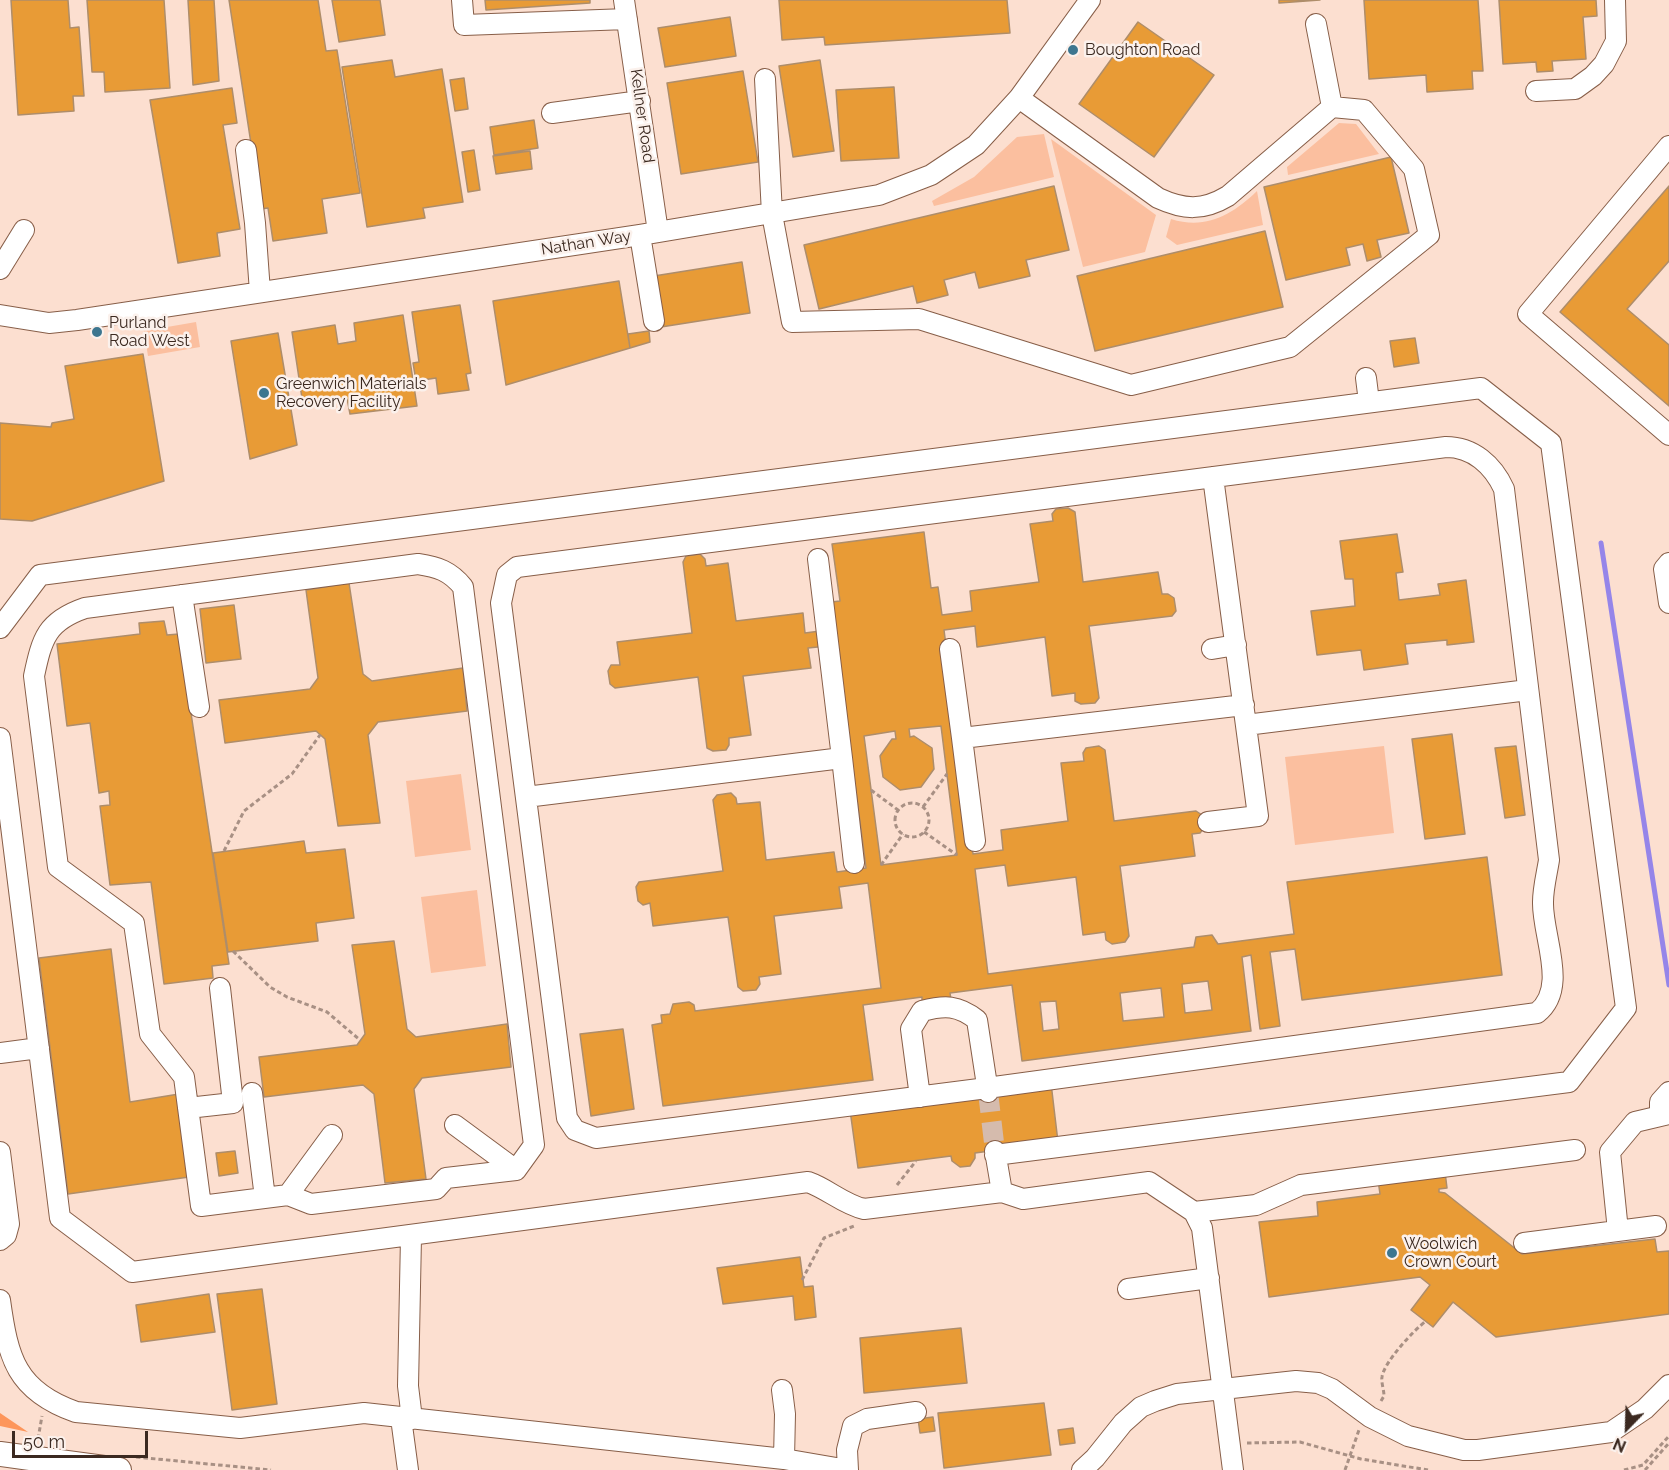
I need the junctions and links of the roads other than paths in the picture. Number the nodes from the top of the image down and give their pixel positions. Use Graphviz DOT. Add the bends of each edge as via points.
graph roads {
  1 [pos="462,0"];
  2 [pos="1090,0"];
  3 [pos="1615,0"];
  4 [pos="625,9"];
  5 [pos="1316,24"];
  6 [pos="765,79"];
  7 [pos="1536,91"];
  8 [pos="1019,98"];
  9 [pos="640,101"];
  10 [pos="1332,108"];
  11 [pos="552,113"];
  12 [pos="1669,146"];
  13 [pos="246,150"];
  14 [pos="772,214"];
  15 [pos="24,230"];
  16 [pos="649,233"];
  17 [pos="0,269"];
  18 [pos="260,292"];
  19 [pos="0,315"];
  20 [pos="654,321"];
  21 [pos="1366,378"];
  22 [pos="1369,402"];
  23 [pos="1669,435"];
  24 [pos="1213,477"];
  25 [pos="818,559"];
  26 [pos="1669,563"];
  27 [pos="182,595"];
  28 [pos="1669,603"];
  29 [pos="0,628"];
  30 [pos="1236,645"];
  31 [pos="1212,649"];
  32 [pos="950,650"];
  33 [pos="1528,690"];
  34 [pos="1244,705"];
  35 [pos="199,706"];
  36 [pos="1246,725"];
  37 [pos="0,738"];
  38 [pos="962,738"];
  39 [pos="842,758"];
  40 [pos="526,797"];
  41 [pos="1208,822"];
  42 [pos="975,841"];
  43 [pos="854,863"];
  44 [pos="220,988"];
  45 [pos="39,1048"];
  46 [pos="0,1053"];
  47 [pos="987,1090"];
  48 [pos="252,1092"];
  49 [pos="1669,1092"];
  50 [pos="920,1097"];
  51 [pos="188,1108"];
  52 [pos="1665,1114"];
  53 [pos="455,1125"];
  54 [pos="332,1135"];
  55 [pos="1575,1150"];
  56 [pos="0,1152"];
  57 [pos="516,1170"];
  58 [pos="1002,1192"];
  59 [pos="288,1195"];
  60 [pos="265,1198"];
  61 [pos="1186,1206"];
  62 [pos="1656,1226"];
  63 [pos="1618,1230"];
  64 [pos="411,1237"];
  65 [pos="0,1240"];
  66 [pos="1524,1243"];
  67 [pos="1209,1278"];
  68 [pos="1128,1289"];
  69 [pos="0,1300"];
  70 [pos="1669,1384"];
  71 [pos="782,1390"];
  72 [pos="1224,1390"];
  73 [pos="916,1412"];
  74 [pos="406,1419"];
  75 [pos="0,1454"];
  76 [pos="784,1459"];
  77 [pos="119,1470"];
  78 [pos="408,1470"];
  79 [pos="848,1470"];
  80 [pos="1082,1470"];
  81 [pos="1233,1470"];
  1 -- 4 [label="street" via="464,26"];
  2 -- 8 [label="street, Nathan Way"];
  3 -- 7 [label="street" via="1616,41 1604,64 1575,89"];
  4 -- 9 [label="street, Kellner Road"];
  5 -- 10 [label="street"];
  6 -- 14 [label="street"];
  8 -- 10 [label="street" via="1158,198 1194,209 1212,206 1228,196"];
  8 -- 14 [label="street, Nathan Way" via="976,146 931,175 879,195"];
  9 -- 11 [label="street"];
  9 -- 16 [label="street, Kellner Road"];
  10 -- 14 [label="street" via="1364,110 1414,169 1429,236 1290,347 1131,385 919,319 792,322"];
  12 -- 23 [label="street" via="1528,314"];
  13 -- 18 [label="street"];
  14 -- 16 [label="street, Nathan Way"];
  15 -- 17 [label="street"];
  16 -- 18 [label="street, Nathan Way"];
  16 -- 20 [label="street, Kellner Road"];
  18 -- 19 [label="street, Nathan Way" via="49,323"];
  21 -- 22 [label="street"];
  22 -- 29 [label="street" via="40,575"];
  22 -- 58 [label="street" via="1481,388 1551,443 1626,1008 1569,1082 995,1153"];
  24 -- 30 [label="street"];
  24 -- 33 [label="street" via="1446,447 1471,452 1497,474 1504,489"];
  24 -- 40 [label="street" via="517,567 507,575 501,603"];
  25 -- 39 [label="street"];
  26 -- 28 [label="street" via="1664,569"];
  27 -- 35 [label="street"];
  27 -- 51 [label="street" via="66,614 51,627 40,647 34,676 58,867 134,923 150,1034 184,1077"];
  27 -- 57 [label="street" via="418,564 438,567 453,575 463,587 534,1145"];
  30 -- 31 [label="street"];
  30 -- 34 [label="street"];
  32 -- 38 [label="street"];
  33 -- 36 [label="street"];
  33 -- 47 [label="street" via="1549,860 1543,903 1551,991 1547,1005 1537,1013"];
  34 -- 36 [label="street"];
  34 -- 38 [label="street"];
  36 -- 41 [label="street" via="1258,816"];
  37 -- 45 [label="street"];
  38 -- 42 [label="street"];
  39 -- 40 [label="street"];
  39 -- 43 [label="street"];
  40 -- 50 [label="street" via="567,1118 575,1130 596,1138"];
  44 -- 51 [label="street" via="233,1103"];
  45 -- 46 [label="street"];
  45 -- 64 [label="street" via="60,1218 132,1272"];
  47 -- 50 [label="street"];
  47 -- 50 [label="street" via="977,1020 963,1009 943,1006 922,1011 911,1029"];
  48 -- 60 [label="street"];
  49 -- 52 [label="street" via="1660,1102"];
  51 -- 60 [label="street" via="201,1206"];
  52 -- 63 [label="street" via="1635,1122 1610,1152"];
  53 -- 57 [label="street"];
  54 -- 59 [label="street"];
  55 -- 61 [label="street" via="1301,1185 1256,1205"];
  56 -- 65 [label="street" via="9,1224"];
  57 -- 59 [label="street" via="446,1178 436,1189 311,1204"];
  58 -- 61 [label="street" via="1023,1200 1149,1182"];
  58 -- 64 [label="street" via="864,1209 849,1206 827,1189 808,1182"];
  59 -- 60 [label="street"];
  61 -- 67 [label="street" via="1202,1228"];
  62 -- 63 [label="street"];
  63 -- 66 [label="street"];
  64 -- 74 [label="street"];
  67 -- 68 [label="street"];
  67 -- 72 [label="street"];
  69 -- 74 [label="street" via="8,1347 20,1376 53,1404 76,1412 240,1428 364,1413"];
  70 -- 72 [label="street" via="1645,1409 1611,1432 1464,1450 1408,1436 1318,1383 1296,1381"];
  71 -- 76 [label="street"];
  72 -- 80 [label="street" via="1177,1394 1141,1407"];
  72 -- 81 [label="street"];
  73 -- 79 [label="street" via="867,1419 854,1426 847,1450"];
  74 -- 76 [label="street"];
  74 -- 78 [label="street"];
  75 -- 77 [label="main road"];
  76 -- 79 [label="street"];
}
